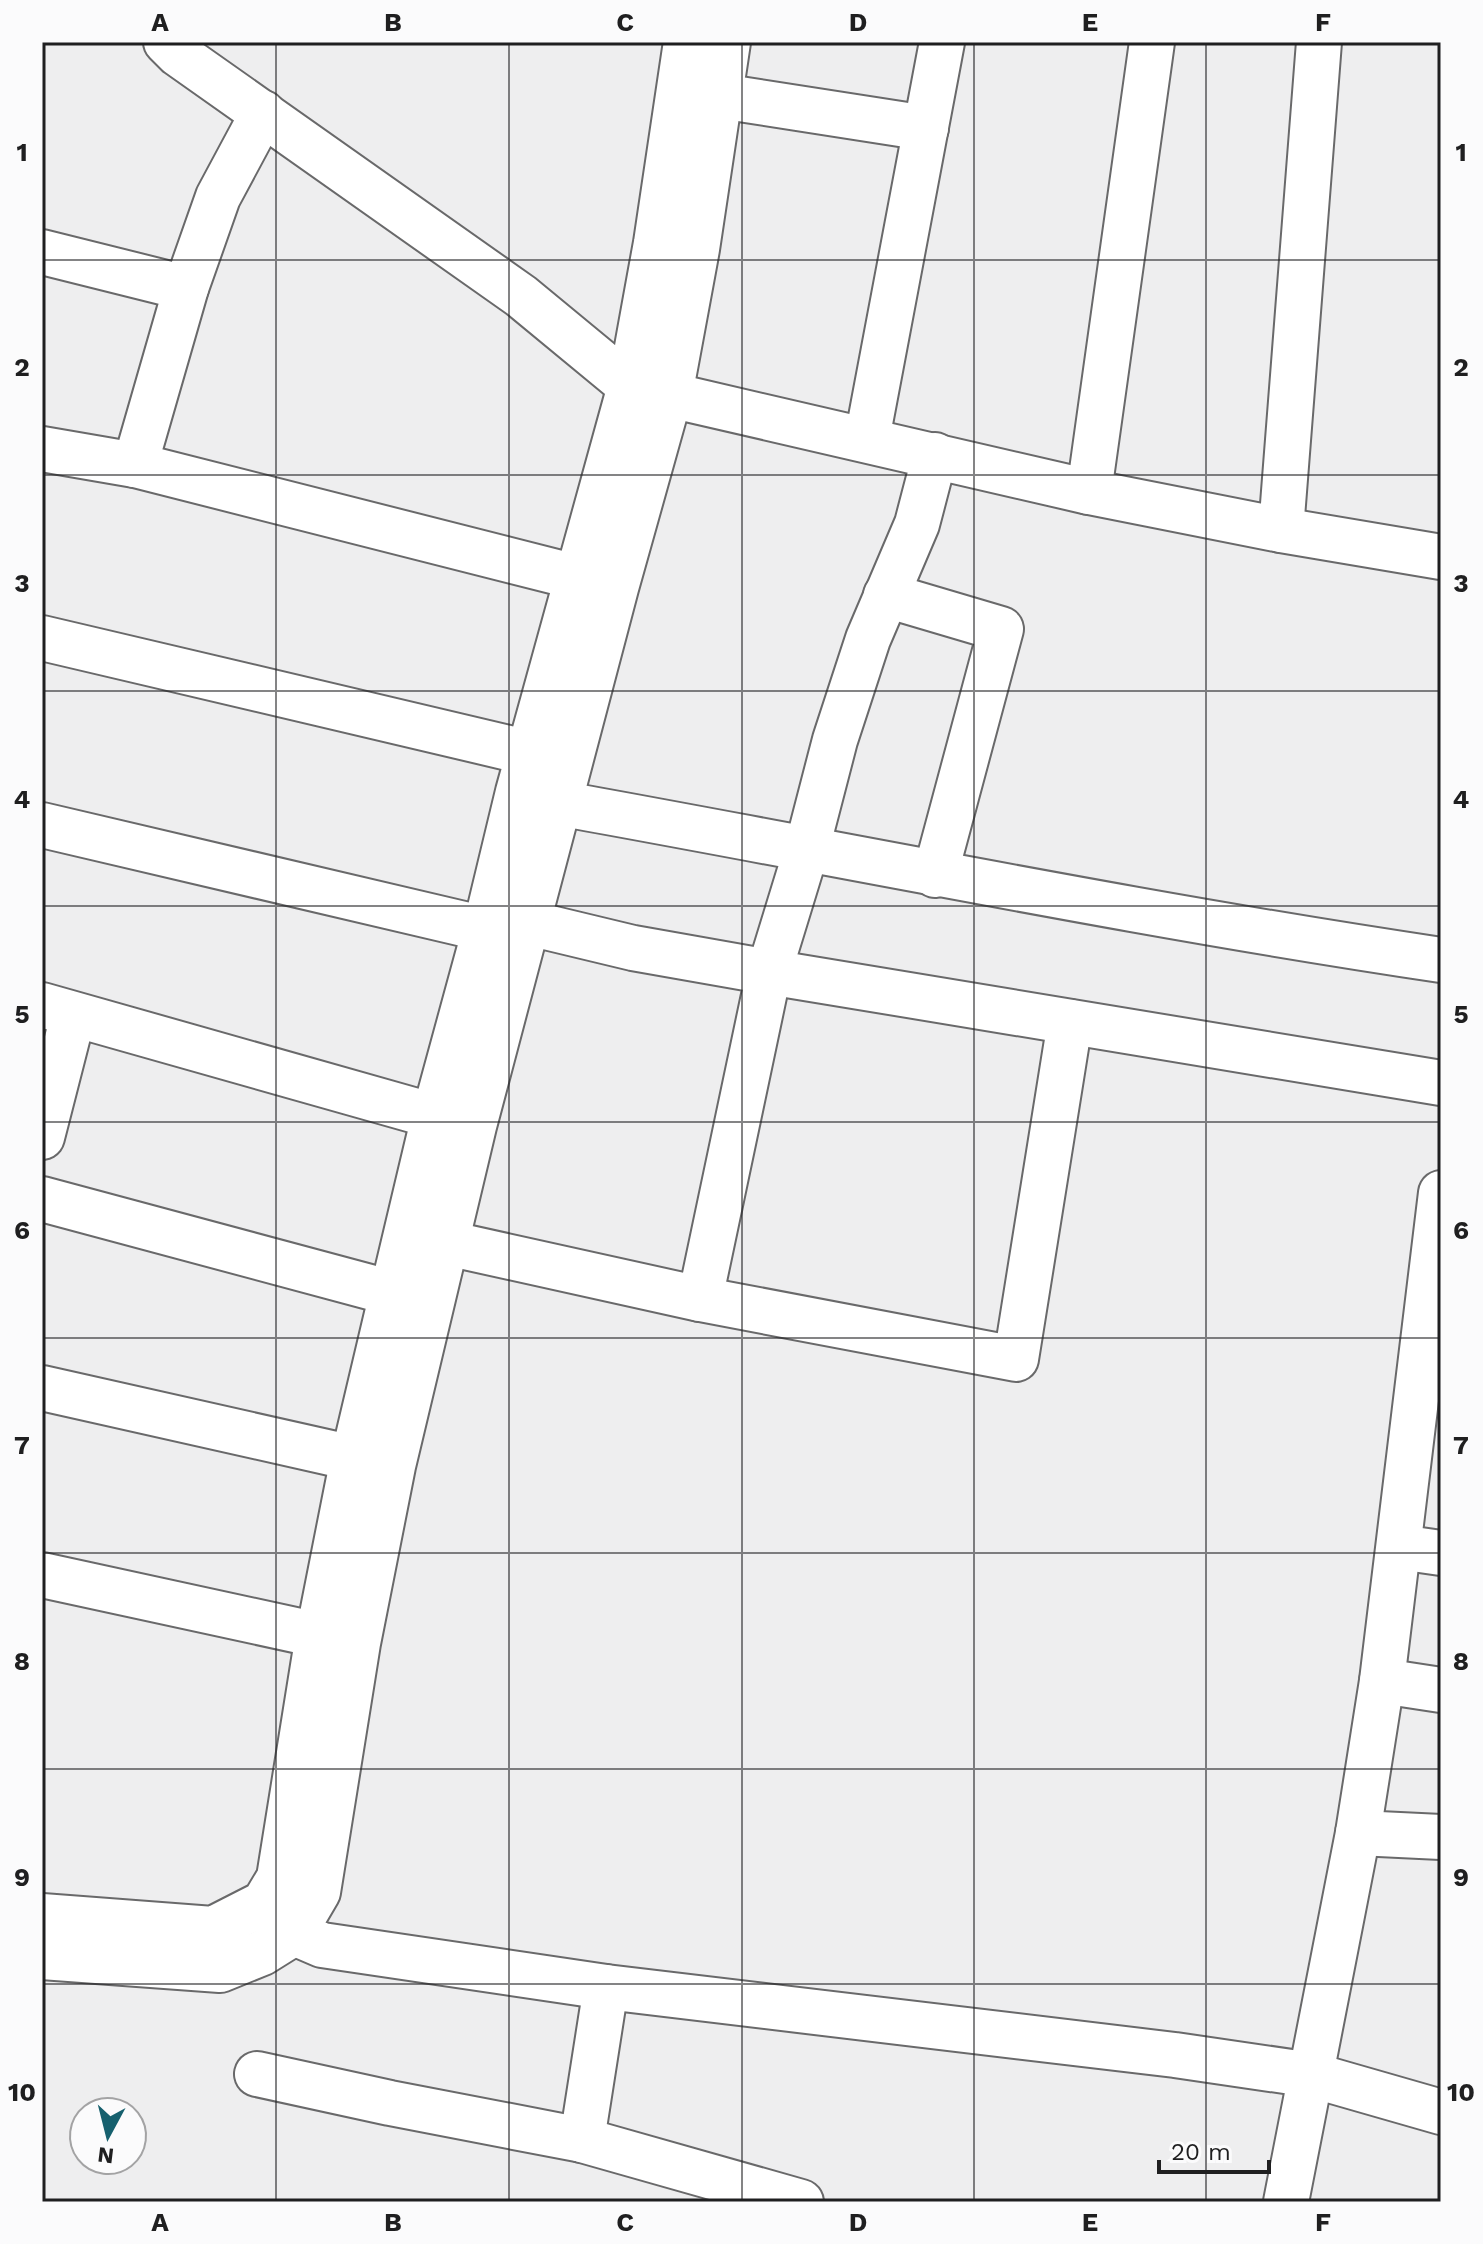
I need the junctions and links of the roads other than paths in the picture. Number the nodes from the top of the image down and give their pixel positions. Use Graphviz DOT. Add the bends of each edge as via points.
graph roads {
  1 [pos="166,42"];
  2 [pos="686,42"];
  3 [pos="728,42"];
  4 [pos="942,42"];
  5 [pos="1152,42"];
  6 [pos="1319,42"];
  7 [pos="720,96"];
  8 [pos="263,113"];
  9 [pos="926,128"];
  10 [pos="42,252"];
  11 [pos="186,288"];
  12 [pos="650,390"];
  13 [pos="867,439"];
  14 [pos="42,449"];
  15 [pos="935,455"];
  16 [pos="135,465"];
  17 [pos="1089,492"];
  18 [pos="1281,530"];
  19 [pos="1441,557"];
  20 [pos="576,577"];
  21 [pos="886,595"];
  22 [pos="42,638"];
  23 [pos="530,753"];
  24 [pos="558,803"];
  25 [pos="42,825"];
  26 [pos="807,848"];
  27 [pos="935,875"];
  28 [pos="529,923"];
  29 [pos="485,929"];
  30 [pos="1441,960"];
  31 [pos="769,972"];
  32 [pos="57,1010"];
  33 [pos="1070,1022"];
  34 [pos="1441,1083"];
  35 [pos="434,1116"];
  36 [pos="42,1137"];
  37 [pos="1441,1193"];
  38 [pos="42,1199"];
  39 [pos="447,1243"];
  40 [pos="392,1293"];
  41 [pos="700,1299"];
  42 [pos="1431,1369"];
  43 [pos="42,1388"];
  44 [pos="353,1458"];
  45 [pos="1420,1550"];
  46 [pos="42,1575"];
  47 [pos="318,1635"];
  48 [pos="1382,1681"];
  49 [pos="1441,1690"];
  50 [pos="1358,1833"];
  51 [pos="1441,1837"];
  52 [pos="42,1916"];
  53 [pos="279,1918"];
  54 [pos="42,1957"];
  55 [pos="606,1987"];
  56 [pos="257,2074"];
  57 [pos="1312,2075"];
  58 [pos="1441,2112"];
  59 [pos="582,2140"];
  60 [pos="801,2202"];
  61 [pos="1286,2202"];
  1 -- 8 [label="main road"];
  2 -- 12 [label="main road" via="656,243"];
  3 -- 7 [label="main road"];
  4 -- 9 [label="main road"];
  5 -- 17 [label="main road"];
  6 -- 18 [label="main road"];
  7 -- 9 [label="main road"];
  7 -- 12 [label="main road" via="697,249"];
  8 -- 11 [label="main road" via="218,197"];
  8 -- 12 [label="main road"];
  9 -- 13 [label="main road"];
  10 -- 11 [label="main road"];
  11 -- 16 [label="main road"];
  12 -- 13 [label="main road"];
  12 -- 20 [label="main road"];
  12 -- 24 [label="main road"];
  13 -- 15 [label="main road"];
  14 -- 16 [label="main road"];
  15 -- 17 [label="main road"];
  15 -- 21 [label="main road" via="917,524"];
  16 -- 20 [label="main road"];
  17 -- 18 [label="main road"];
  18 -- 19 [label="main road"];
  20 -- 23 [label="main road"];
  21 -- 26 [label="main road" via="835,740"];
  21 -- 27 [label="main road" via="1001,629"];
  22 -- 23 [label="main road"];
  23 -- 29 [label="main road"];
  24 -- 26 [label="main road"];
  24 -- 28 [label="main road"];
  25 -- 29 [label="main road"];
  26 -- 27 [label="main road"];
  26 -- 31 [label="main road"];
  27 -- 30 [label="main road"];
  28 -- 31 [label="main road"];
  28 -- 39 [label="main road"];
  29 -- 35 [label="main road"];
  31 -- 33 [label="main road"];
  31 -- 41 [label="main road"];
  32 -- 35 [label="main road"];
  32 -- 36 [label="main road"];
  33 -- 34 [label="main road"];
  33 -- 41 [label="main road" via="1016,1359"];
  35 -- 40 [label="main road"];
  37 -- 42 [label="main road"];
  38 -- 40 [label="main road"];
  39 -- 41 [label="main road"];
  39 -- 53 [label="main road" via="393,1466 318,1892"];
  40 -- 44 [label="main road"];
  42 -- 45 [label="main road"];
  43 -- 44 [label="main road"];
  44 -- 47 [label="main road"];
  45 -- 48 [label="main road"];
  46 -- 47 [label="main road"];
  47 -- 53 [label="main road" via="279,1878"];
  48 -- 49 [label="main road"];
  48 -- 50 [label="main road"];
  50 -- 51 [label="main road"];
  50 -- 57 [label="main road"];
  52 -- 53 [label="main road" via="213,1929"];
  53 -- 54 [label="main road" via="262,1953 220,1970"];
  53 -- 55 [label="main road" via="322,1945"];
  55 -- 57 [label="main road"];
  55 -- 59 [label="main road"];
  56 -- 59 [label="main road"];
  57 -- 58 [label="main road"];
  57 -- 61 [label="main road"];
  59 -- 60 [label="main road"];
}
